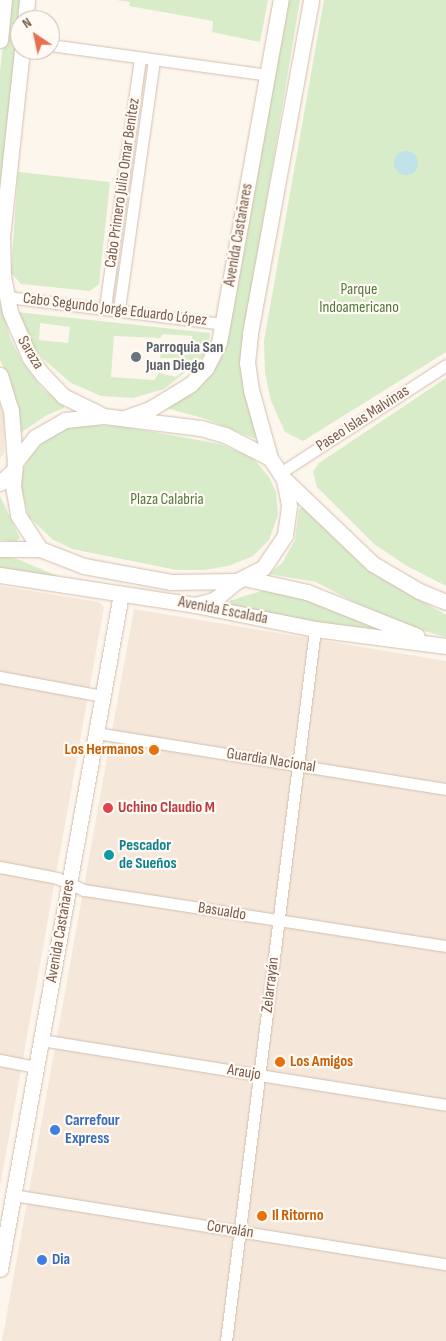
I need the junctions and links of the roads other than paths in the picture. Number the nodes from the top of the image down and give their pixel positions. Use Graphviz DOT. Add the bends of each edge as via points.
graph roads {
  1 [pos="4,0"];
  2 [pos="281,0"];
  3 [pos="312,0"];
  4 [pos="0,40"];
  5 [pos="60,47"];
  6 [pos="140,58"];
  7 [pos="21,60"];
  8 [pos="154,60"];
  9 [pos="268,75"];
  10 [pos="7,297"];
  11 [pos="105,308"];
  12 [pos="119,309"];
  13 [pos="223,324"];
  14 [pos="446,365"];
  15 [pos="0,375"];
  16 [pos="104,416"];
  17 [pos="121,418"];
  18 [pos="270,458"];
  19 [pos="14,467"];
  20 [pos="282,476"];
  21 [pos="0,483"];
  22 [pos="0,549"];
  23 [pos="46,552"];
  24 [pos="0,575"];
  25 [pos="240,579"];
  26 [pos="86,588"];
  27 [pos="121,594"];
  28 [pos="446,602"];
  29 [pos="195,605"];
  30 [pos="315,629"];
  31 [pos="446,646"];
  32 [pos="0,677"];
  33 [pos="103,696"];
  34 [pos="96,733"];
  35 [pos="298,766"];
  36 [pos="446,789"];
  37 [pos="0,867"];
  38 [pos="69,883"];
  39 [pos="279,921"];
  40 [pos="446,946"];
  41 [pos="41,1040"];
  42 [pos="0,1060"];
  43 [pos="36,1067"];
  44 [pos="259,1075"];
  45 [pos="446,1105"];
  46 [pos="13,1195"];
  47 [pos="240,1232"];
  48 [pos="2,1250"];
  49 [pos="446,1264"];
  50 [pos="0,1269"];
  51 [pos="226,1341"];
  1 -- 4 [label="main road"];
  2 -- 9 [label="main road, Avenida Castañares"];
  3 -- 18 [label="main road, Avenida Castañares" via="250,332 247,363"];
  5 -- 6 [label="street"];
  6 -- 8 [label="street"];
  6 -- 11 [label="street, Cabo Primero Julio Omar Benítez"];
  7 -- 10 [label="main road, Saraza" via="2,236"];
  8 -- 9 [label="street"];
  8 -- 12 [label="street, Cabo Primero Julio Omar Benítez"];
  9 -- 13 [label="main road, Avenida Castañares"];
  10 -- 11 [label="street, Cabo Segundo Jorge Eduardo López"];
  10 -- 16 [label="main road, Saraza" via="18,335 43,375 63,396"];
  11 -- 12 [label="street, Cabo Segundo Jorge Eduardo López"];
  12 -- 13 [label="street, Cabo Segundo Jorge Eduardo López"];
  13 -- 17 [label="main road, Avenida Castañares" via="213,356 191,384 150,409"];
  14 -- 20 [label="street, Paseo Islas Malvinas"];
  15 -- 19 [label="main road" via="11,410"];
  16 -- 17 [label="main road"];
  16 -- 19 [label="main road" via="65,420 50,426 35,437"];
  17 -- 18 [label="main road" via="200,428 225,435"];
  18 -- 20 [label="main road"];
  19 -- 21 [label="main road"];
  19 -- 23 [label="main road" via="18,515"];
  20 -- 25 [label="main road" via="289,505 285,535 263,568"];
  20 -- 28 [label="main road" via="374,564 402,582"];
  22 -- 23 [label="main road"];
  23 -- 25 [label="main road, Avenida Escalada" via="84,566 171,582"];
  23 -- 26 [label="main road" via="64,575"];
  24 -- 26 [label="main road, Avenida Escalada"];
  25 -- 29 [label="main road" via="214,600"];
  25 -- 31 [label="main road, Avenida Escalada" via="307,592 374,621"];
  26 -- 27 [label="main road, Avenida Escalada"];
  27 -- 29 [label="main road, Avenida Escalada"];
  27 -- 33 [label="main road, Avenida Castañares"];
  29 -- 30 [label="main road, Avenida Escalada"];
  30 -- 31 [label="main road, Avenida Escalada"];
  30 -- 35 [label="street, Zelarrayán"];
  32 -- 33 [label="street"];
  33 -- 34 [label="main road, Avenida Castañares"];
  34 -- 35 [label="street, Guardia Nacional"];
  34 -- 38 [label="main road, Avenida Castañares"];
  35 -- 36 [label="street, Guardia Nacional"];
  35 -- 39 [label="street, Zelarrayán"];
  37 -- 38 [label="street, Basualdo"];
  38 -- 39 [label="street, Basualdo" via="84,890"];
  38 -- 41 [label="main road, Avenida Castañares"];
  39 -- 40 [label="street, Basualdo"];
  39 -- 44 [label="street, Zelarrayán"];
  41 -- 43 [label="main road, Avenida Castañares"];
  41 -- 44 [label="street, Araujo"];
  42 -- 43 [label="street"];
  43 -- 46 [label="main road, Avenida Castañares"];
  44 -- 45 [label="street, Araujo"];
  44 -- 47 [label="street, Zelarrayán"];
  46 -- 47 [label="street, Corvalán"];
  46 -- 48 [label="main road, Avenida Castañares"];
  47 -- 49 [label="street, Corvalán"];
  47 -- 51 [label="street, Zelarrayán"];
  48 -- 50 [label="main road, Avenida Castañares"];
}
